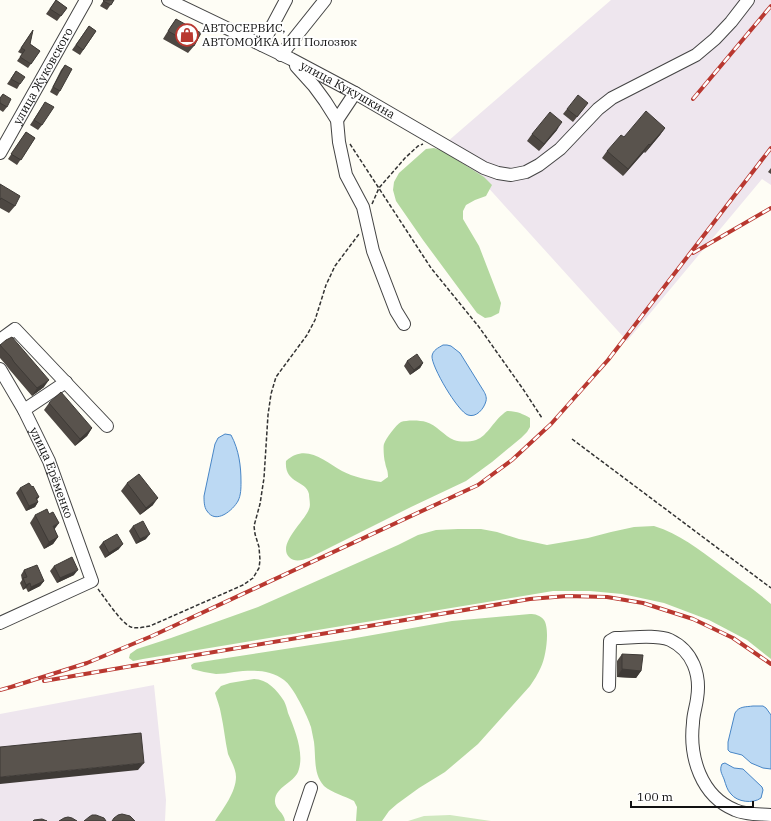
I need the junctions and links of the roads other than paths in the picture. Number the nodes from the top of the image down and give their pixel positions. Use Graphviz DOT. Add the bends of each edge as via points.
graph roads {
  1 [pos="86,0"];
  2 [pos="168,0"];
  3 [pos="286,0"];
  4 [pos="325,0"];
  5 [pos="748,0"];
  6 [pos="262,45"];
  7 [pos="286,57"];
  8 [pos="355,93"];
  9 [pos="337,120"];
  10 [pos="0,153"];
  11 [pos="404,324"];
  12 [pos="0,340"];
  13 [pos="0,369"];
  14 [pos="66,382"];
  15 [pos="24,410"];
  16 [pos="107,426"];
  17 [pos="0,623"];
  18 [pos="609,686"];
  19 [pos="311,788"];
  20 [pos="771,815"];
  21 [pos="300,821"];
  1 -- 10 [label="street, улица Жуковского"];
  2 -- 6 [label="street, улица Кукушкина"];
  3 -- 6 [label="street"];
  4 -- 7 [label="street"];
  5 -- 8 [label="street, улица Кукушкина" via="721,33 696,55 612,98 560,149 526,172 511,175 484,168"];
  6 -- 7 [label="street, улица Кукушкина"];
  7 -- 8 [label="street, улица Кукушкина"];
  7 -- 9 [label="street" via="314,86"];
  8 -- 9 [label="street"];
  9 -- 11 [label="street" via="346,175 363,207 373,251 396,311"];
  12 -- 14 [label="street" via="16,329"];
  13 -- 15 [label="street, улица Ерёменко"];
  14 -- 15 [label="street"];
  14 -- 16 [label="street"];
  15 -- 17 [label="street, улица Ерёменко" via="49,461 92,581"];
  18 -- 20 [label="street" via="610,641 615,638 658,637 680,646 692,661 698,682 692,742 694,756 707,789 716,798 736,810 748,814"];
  19 -- 21 [label="street"];
}
